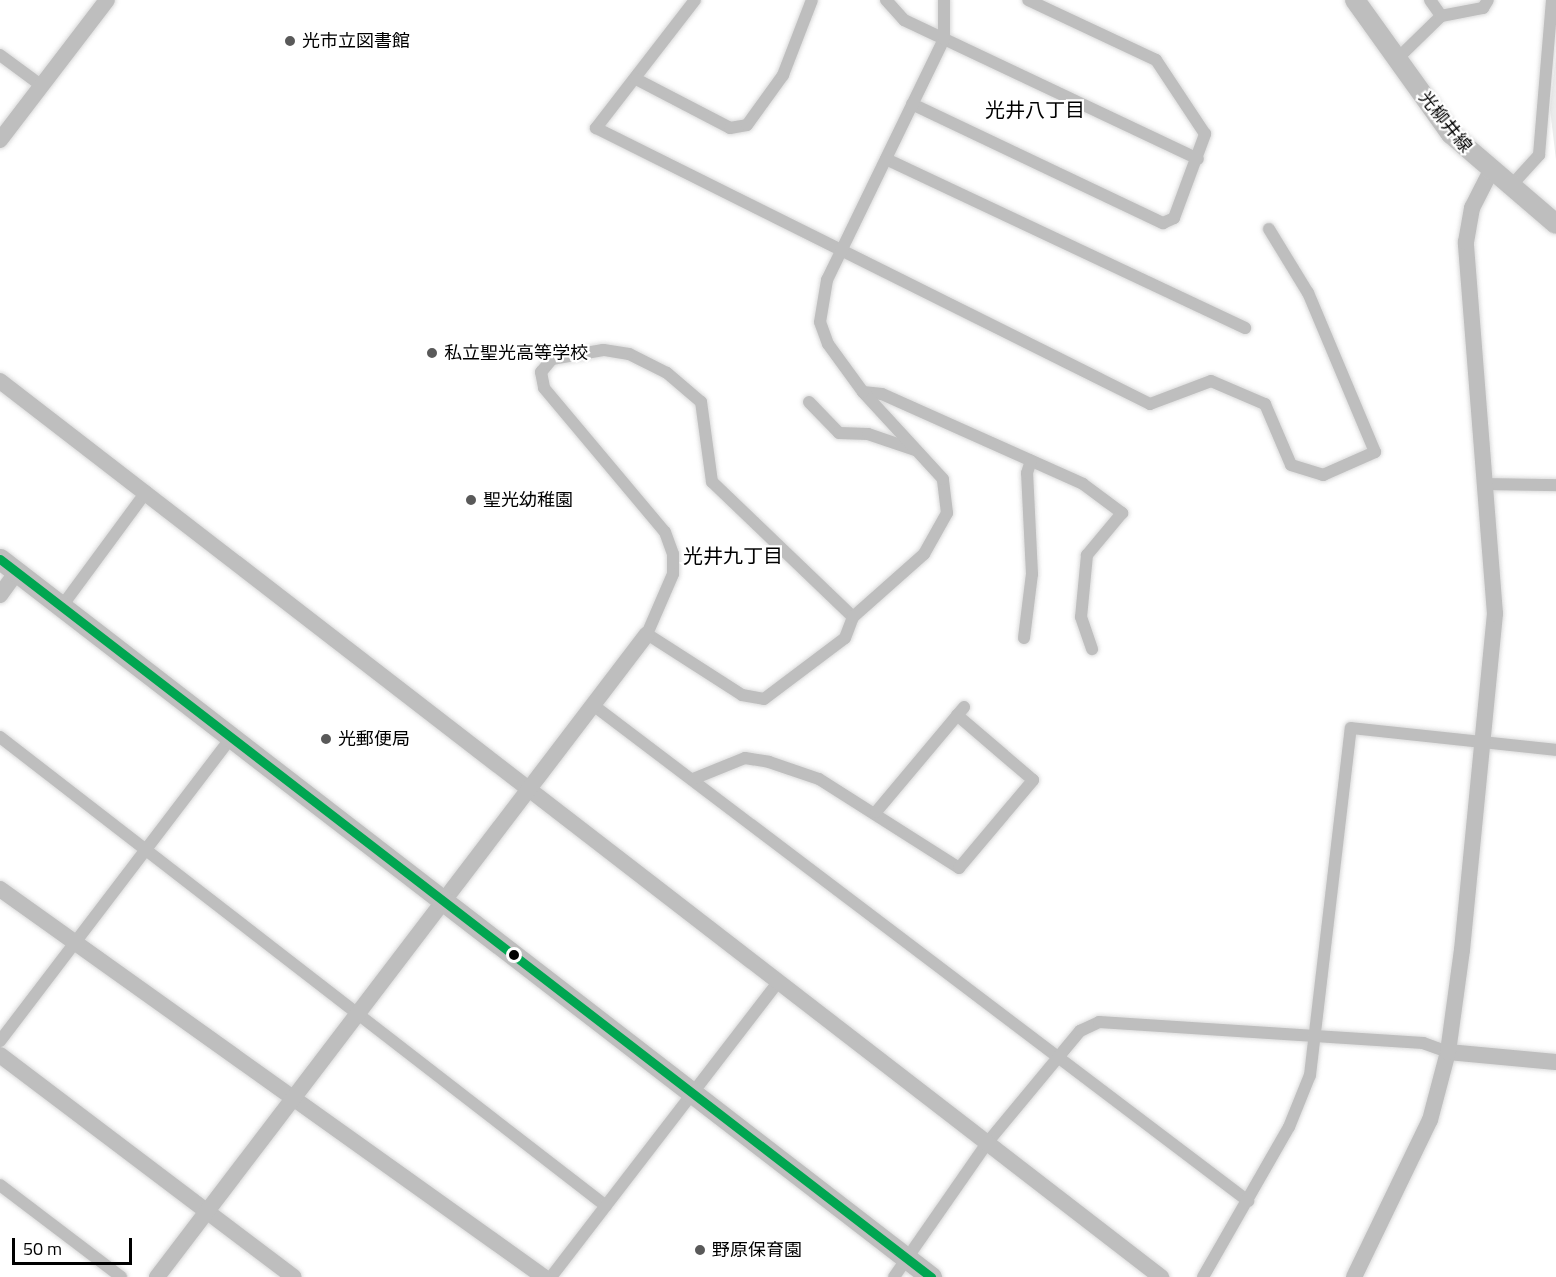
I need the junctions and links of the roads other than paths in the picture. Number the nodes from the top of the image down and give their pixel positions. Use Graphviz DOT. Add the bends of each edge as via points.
graph roads {
  1 [pos="107,0"];
  2 [pos="695,0"];
  3 [pos="812,0"];
  4 [pos="886,0"];
  5 [pos="944,0"];
  6 [pos="1028,0"];
  7 [pos="1355,0"];
  8 [pos="1430,0"];
  9 [pos="1488,0"];
  10 [pos="1552,0"];
  11 [pos="1442,16"];
  12 [pos="944,39"];
  13 [pos="0,55"];
  14 [pos="1397,59"];
  15 [pos="636,79"];
  16 [pos="42,86"];
  17 [pos="912,104"];
  18 [pos="0,140"];
  19 [pos="886,159"];
  20 [pos="1198,159"];
  21 [pos="1490,173"];
  22 [pos="1509,188"];
  23 [pos="1556,224"];
  24 [pos="1269,229"];
  25 [pos="841,252"];
  26 [pos="1245,328"];
  27 [pos="0,381"];
  28 [pos="863,392"];
  29 [pos="809,402"];
  30 [pos="915,450"];
  31 [pos="1031,460"];
  32 [pos="1489,484"];
  33 [pos="1556,485"];
  34 [pos="146,492"];
  35 [pos="8,566"];
  36 [pos="0,595"];
  37 [pos="62,606"];
  38 [pos="854,617"];
  39 [pos="647,634"];
  40 [pos="1024,638"];
  41 [pos="1092,649"];
  42 [pos="593,705"];
  43 [pos="232,736"];
  44 [pos="0,737"];
  45 [pos="1486,743"];
  46 [pos="1556,750"];
  47 [pos="693,779"];
  48 [pos="529,787"];
  49 [pos="876,812"];
  50 [pos="146,849"];
  51 [pos="0,889"];
  52 [pos="444,899"];
  53 [pos="76,940"];
  54 [pos="779,981"];
  55 [pos="358,1013"];
  56 [pos="1318,1036"];
  57 [pos="0,1041"];
  58 [pos="1448,1052"];
  59 [pos="0,1055"];
  60 [pos="1059,1057"];
  61 [pos="1556,1062"];
  62 [pos="693,1092"];
  63 [pos="293,1098"];
  64 [pos="987,1143"];
  65 [pos="0,1185"];
  66 [pos="1248,1201"];
  67 [pos="606,1206"];
  68 [pos="208,1210"];
  69 [pos="908,1260"];
  70 [pos="121,1277"];
  71 [pos="157,1277"];
  72 [pos="294,1277"];
  73 [pos="544,1277"];
  74 [pos="551,1277"];
  75 [pos="894,1277"];
  76 [pos="931,1277"];
  77 [pos="1161,1277"];
  78 [pos="1203,1277"];
  79 [pos="1354,1277"];
  1 -- 16 [label="street"];
  2 -- 15 [label="street"];
  3 -- 15 [label="street" via="783,75 747,125 730,128"];
  4 -- 12 [label="street" via="904,20"];
  5 -- 12 [label="street"];
  6 -- 20 [label="street" via="1156,60 1205,134"];
  7 -- 14 [label="main road, 光柳井線"];
  8 -- 11 [label="street"];
  9 -- 11 [label="street" via="1483,8"];
  10 -- 22 [label="street" via="1539,155"];
  11 -- 14 [label="street"];
  12 -- 17 [label="street"];
  12 -- 20 [label="street"];
  13 -- 16 [label="street"];
  14 -- 21 [label="main road, 光柳井線" via="1451,134"];
  15 -- 25 [label="street" via="596,128"];
  16 -- 18 [label="street"];
  17 -- 19 [label="street"];
  17 -- 20 [label="street" via="1163,223 1174,218"];
  19 -- 25 [label="street"];
  19 -- 26 [label="street"];
  21 -- 22 [label="main road, 光柳井線"];
  21 -- 32 [label="street" via="1472,208 1466,242"];
  22 -- 23 [label="main road, 光柳井線"];
  24 -- 25 [label="street" via="1308,293 1375,452 1323,475 1292,465 1265,404 1211,381 1150,404"];
  25 -- 28 [label="street" via="821,300 820,322 828,344"];
  27 -- 34 [label="street"];
  28 -- 30 [label="street"];
  28 -- 31 [label="street" via="882,394"];
  29 -- 30 [label="street" via="839,433 868,434"];
  30 -- 38 [label="street" via="943,480 947,513 919,560"];
  31 -- 40 [label="street" via="1027,507 1032,574"];
  31 -- 41 [label="street" via="1083,484 1122,513 1087,555 1081,617"];
  32 -- 33 [label="street"];
  32 -- 45 [label="street" via="1495,614"];
  34 -- 37 [label="street"];
  34 -- 48 [label="street"];
  35 -- 36 [label="street"];
  35 -- 37 [label="highway"];
  37 -- 43 [label="highway"];
  38 -- 39 [label="street" via="845,638 764,699 742,695"];
  38 -- 39 [label="street" via="712,482 701,402 667,373 629,354 572,352 552,359 541,372 544,388 665,532 673,554 667,596"];
  39 -- 42 [label="street"];
  42 -- 47 [label="street"];
  42 -- 48 [label="street"];
  43 -- 50 [label="street"];
  43 -- 52 [label="highway"];
  44 -- 50 [label="street"];
  45 -- 46 [label="street"];
  45 -- 56 [label="street" via="1351,728 1314,1023"];
  45 -- 58 [label="street"];
  47 -- 49 [label="street" via="724,763 753,759 819,779"];
  47 -- 60 [label="street" via="1017,1030"];
  48 -- 52 [label="street"];
  48 -- 54 [label="street"];
  49 -- 49 [label="street" via="959,868 1033,780 961,711"];
  50 -- 53 [label="street"];
  50 -- 55 [label="street"];
  51 -- 53 [label="street"];
  52 -- 55 [label="street"];
  52 -- 62 [label="highway"];
  53 -- 57 [label="street"];
  53 -- 63 [label="street"];
  54 -- 62 [label="street"];
  54 -- 64 [label="street"];
  55 -- 63 [label="street"];
  55 -- 67 [label="street"];
  56 -- 58 [label="street" via="1423,1043"];
  56 -- 60 [label="street" via="1099,1022 1080,1031"];
  56 -- 66 [label="street" via="1289,1127"];
  58 -- 61 [label="street"];
  58 -- 79 [label="street" via="1413,1164"];
  59 -- 68 [label="street"];
  60 -- 64 [label="street"];
  60 -- 66 [label="street"];
  62 -- 67 [label="street"];
  62 -- 69 [label="highway"];
  63 -- 68 [label="street"];
  63 -- 73 [label="street"];
  64 -- 69 [label="street"];
  64 -- 77 [label="street"];
  65 -- 70 [label="street"];
  66 -- 78 [label="street"];
  67 -- 74 [label="street"];
  68 -- 71 [label="street"];
  68 -- 72 [label="street"];
  69 -- 75 [label="street"];
  69 -- 76 [label="highway"];
}
